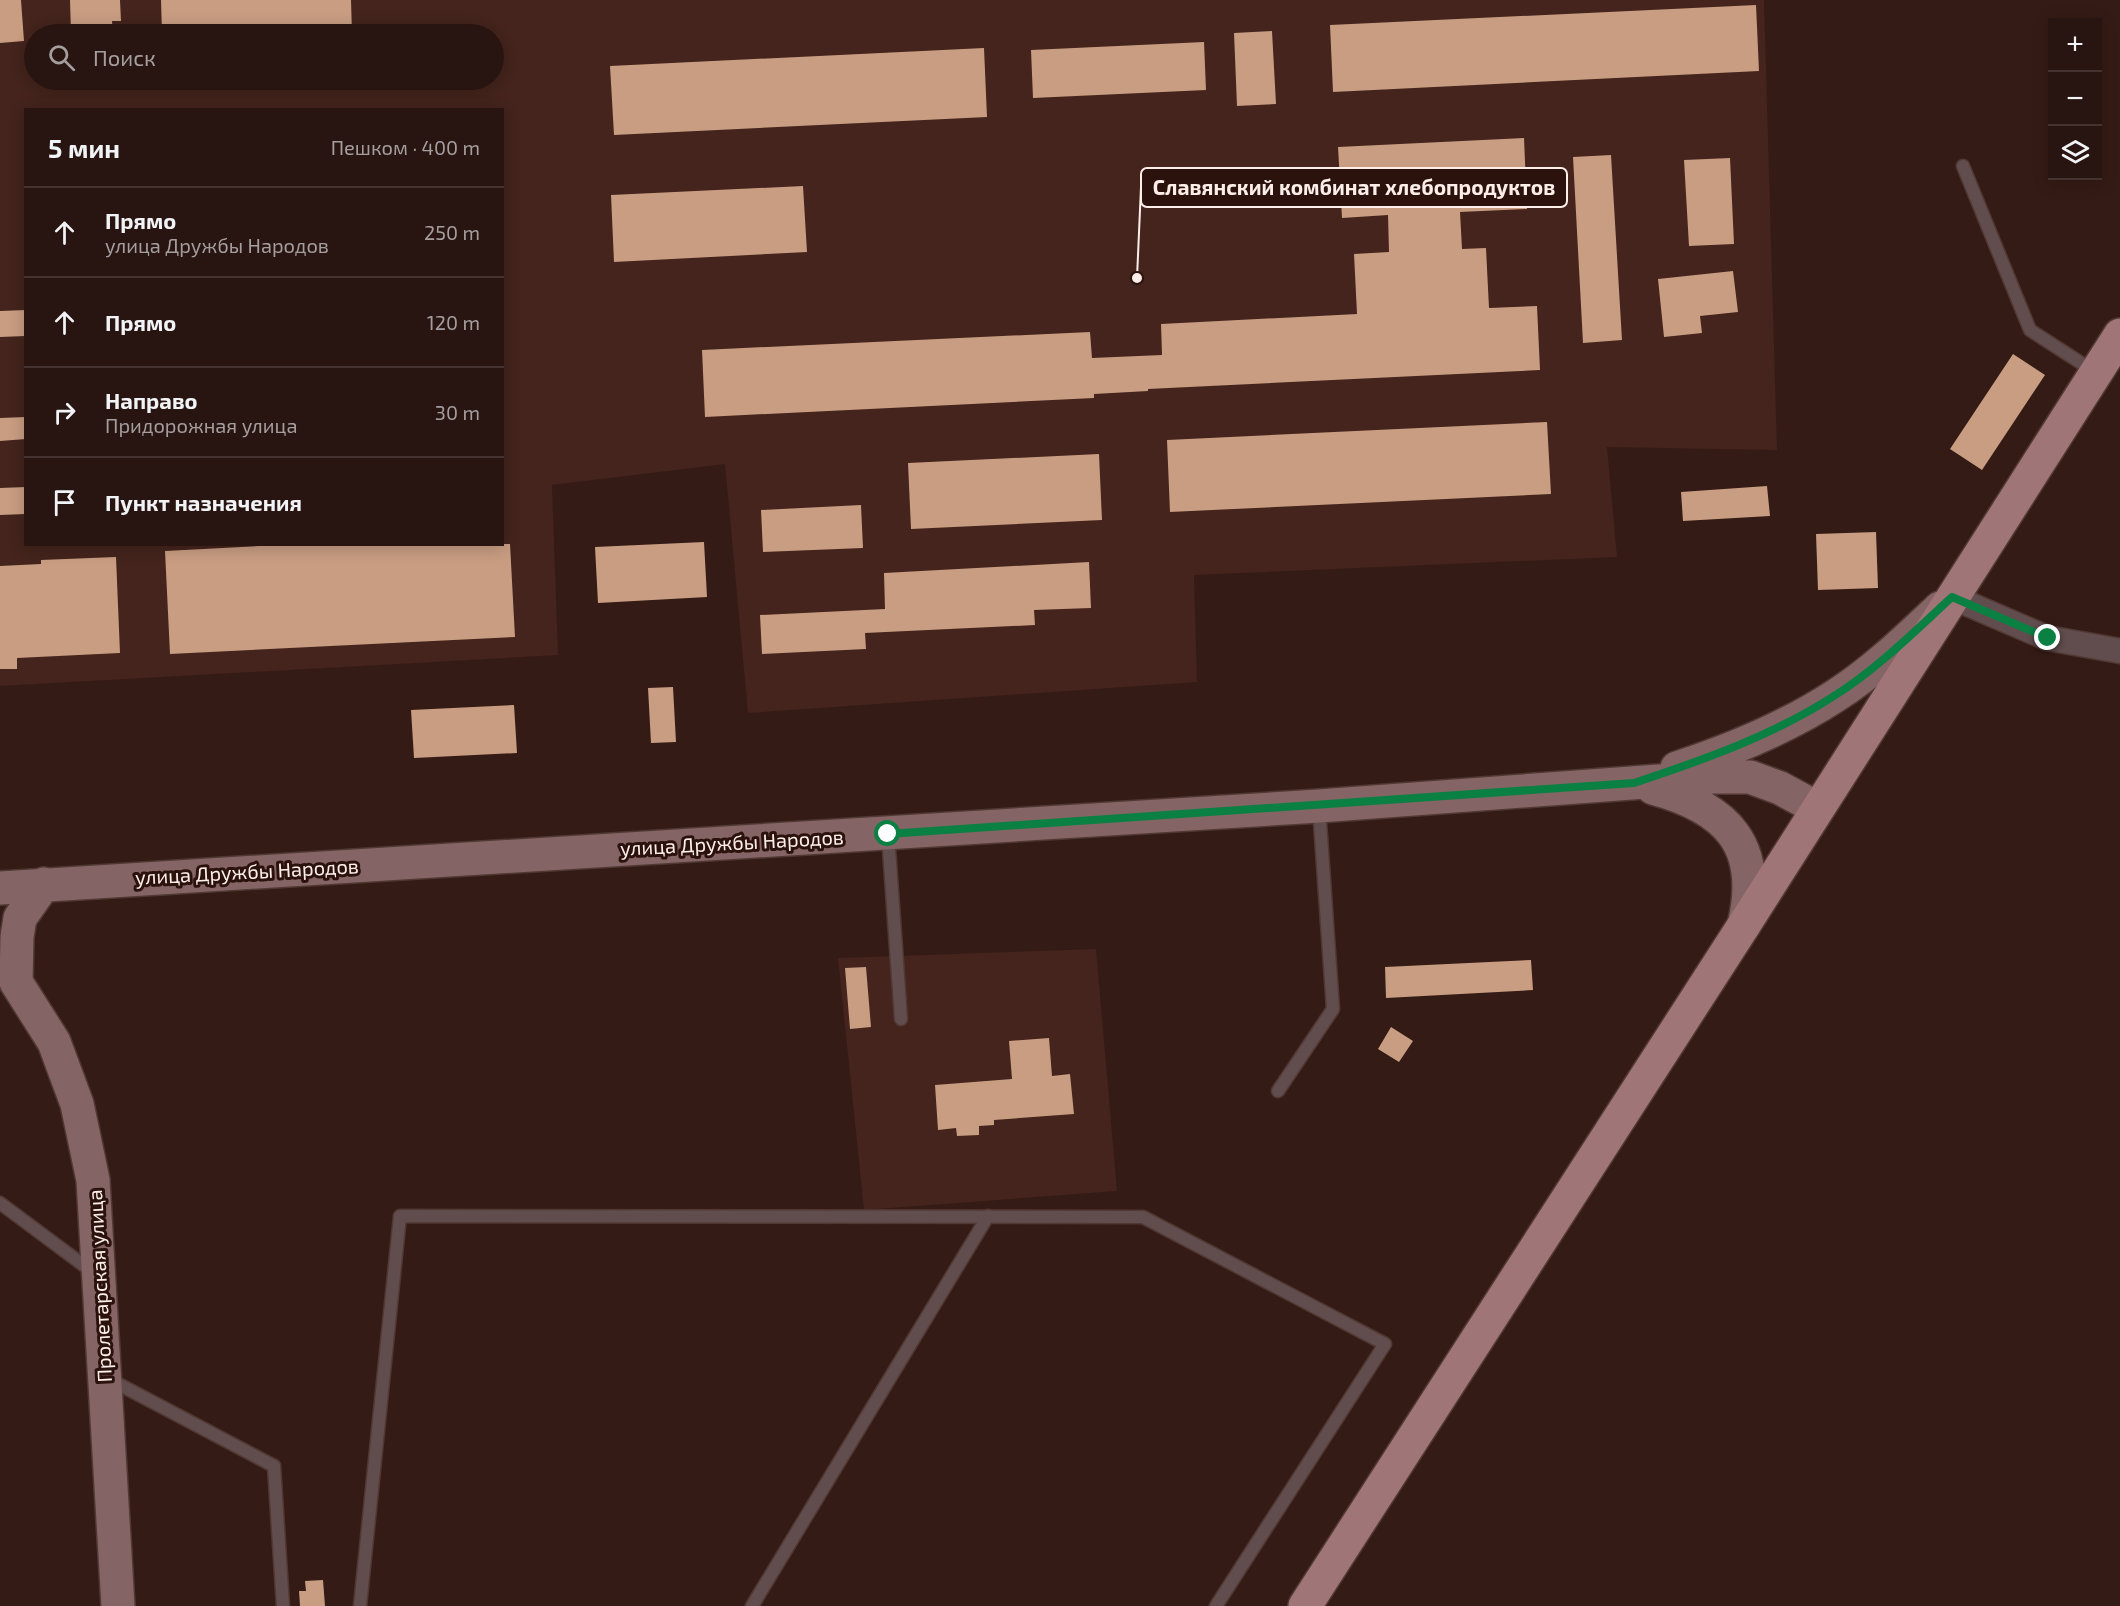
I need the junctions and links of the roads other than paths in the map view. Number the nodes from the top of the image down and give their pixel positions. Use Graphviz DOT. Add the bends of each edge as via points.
graph roads {
  1 [pos="1964,166"];
  2 [pos="2120,335"];
  3 [pos="2096,372"];
  4 [pos="1952,597"];
  5 [pos="2120,651"];
  6 [pos="1634,783"];
  7 [pos="1319,806"];
  8 [pos="1817,808"];
  9 [pos="888,834"];
  10 [pos="44,884"];
  11 [pos="0,888"];
  12 [pos="1744,925"];
  13 [pos="8,976"];
  14 [pos="901,1019"];
  15 [pos="1278,1091"];
  16 [pos="0,1203"];
  17 [pos="988,1216"];
  18 [pos="98,1275"];
  19 [pos="105,1377"];
  20 [pos="118,1606"];
  21 [pos="283,1606"];
  22 [pos="360,1606"];
  23 [pos="752,1606"];
  24 [pos="1216,1606"];
  25 [pos="1305,1606"];
  1 -- 3 [label="lane" via="2030,330"];
  2 -- 3 [label="main road"];
  3 -- 4 [label="main road"];
  4 -- 5 [label="street" via="2048,638"];
  4 -- 6 [label="street" via="1897,648 1836,696 1783,726 1714,756"];
  4 -- 8 [label="main road"];
  6 -- 7 [label="street, улица Дружбы Народов"];
  6 -- 8 [label="street, улица Дружбы Народов" via="1750,777"];
  6 -- 12 [label="street" via="1687,797 1722,819 1740,845 1749,870 1751,896"];
  7 -- 9 [label="street, улица Дружбы Народов"];
  7 -- 15 [label="lane" via="1333,1009"];
  8 -- 12 [label="main road"];
  9 -- 10 [label="street, улица Дружбы Народов"];
  9 -- 14 [label="lane"];
  10 -- 11 [label="street, улица Дружбы Народов"];
  10 -- 13 [label="street, Пролетарская улица" via="20,918"];
  12 -- 25 [label="main road"];
  13 -- 18 [label="street, Пролетарская улица" via="54,1042 77,1104 93,1180"];
  16 -- 18 [label="lane"];
  17 -- 22 [label="lane" via="400,1216"];
  17 -- 23 [label="lane"];
  17 -- 24 [label="lane" via="1143,1216 1385,1344"];
  18 -- 19 [label="street, Пролетарская улица"];
  19 -- 20 [label="street, Пролетарская улица"];
  19 -- 21 [label="lane" via="274,1466"];
}
